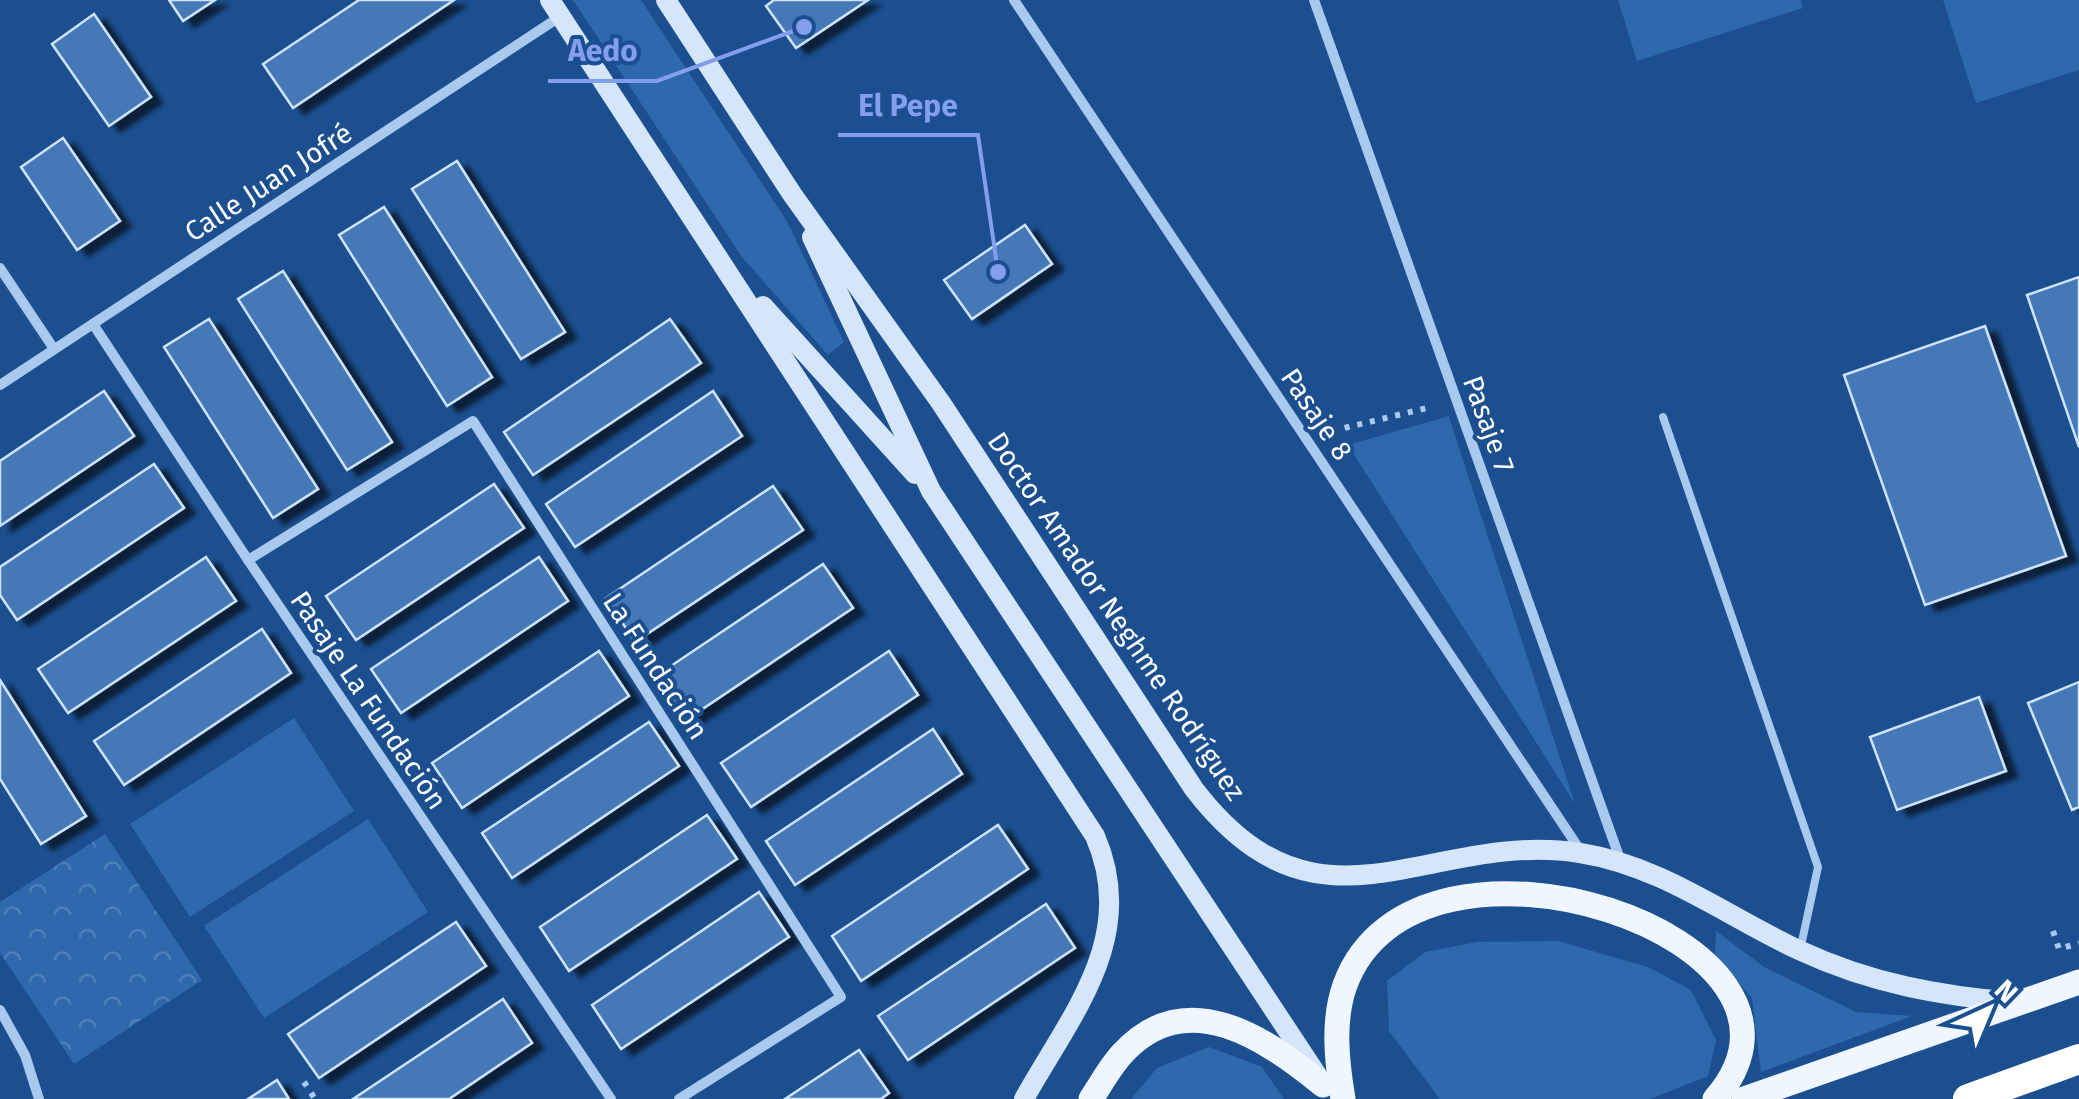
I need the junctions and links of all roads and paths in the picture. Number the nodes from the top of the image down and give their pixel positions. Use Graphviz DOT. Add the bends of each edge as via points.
graph roads {
  1 [pos="666,0"];
  2 [pos="1014,0"];
  3 [pos="1314,0"];
  4 [pos="556,8"];
  5 [pos="792,194"];
  6 [pos="714,248"];
  7 [pos="0,268"];
  8 [pos="93,324"];
  9 [pos="54,349"];
  10 [pos="0,385"];
  11 [pos="1457,401"];
  12 [pos="1663,417"];
  13 [pos="1306,438"];
  14 [pos="931,492"];
  15 [pos="248,560"];
  16 [pos="1582,854"];
  17 [pos="1622,863"];
  18 [pos="2053,931"];
  19 [pos="1800,950"];
  20 [pos="2059,950"];
  21 [pos="2079,982"];
  22 [pos="2016,1002"];
  23 [pos="0,1010"];
  24 [pos="2079,1059"];
  25 [pos="304,1082"];
  26 [pos="1332,1094"];
  27 [pos="39,1099"];
  28 [pos="315,1099"];
  29 [pos="610,1099"];
  30 [pos="679,1099"];
  31 [pos="1024,1099"];
  32 [pos="1091,1099"];
  33 [pos="1714,1099"];
  34 [pos="1744,1099"];
  35 [pos="1968,1099"];
  1 -- 5 [label="street, Doctor Amador Neghme Rodríguez"];
  2 -- 13 [label="street, Pasaje 8"];
  3 -- 11 [label="street, Pasaje 7"];
  4 -- 6 [label="street, Doctor Amador Neghme Rodríguez"];
  4 -- 8 [label="street, Calle Juan Jofré"];
  5 -- 14 [label="street, Doctor Amador Neghme Rodríguez"];
  5 -- 16 [label="street, Doctor Amador Neghme Rodríguez" via="941,403 1194,789 1234,833 1286,865 1346,877 1512,851"];
  6 -- 14 [label="street, Doctor Amador Neghme Rodríguez"];
  6 -- 31 [label="street, Doctor Amador Neghme Rodríguez" via="1101,852 1110,888 1106,942"];
  7 -- 9 [label="street"];
  8 -- 9 [label="street, Calle Juan Jofré"];
  8 -- 15 [label="street, Pasaje La Fundación"];
  9 -- 10 [label="street, Calle Juan Jofré"];
  11 -- 13 [label="path"];
  11 -- 17 [label="street, Pasaje 7"];
  12 -- 19 [label="lane" via="1818,867"];
  13 -- 16 [label="street, Pasaje 8"];
  14 -- 26 [label="street, Doctor Amador Neghme Rodríguez"];
  15 -- 29 [label="street, Pasaje La Fundación"];
  15 -- 30 [label="street, La Fundación" via="474,421 841,997"];
  16 -- 17 [label="street, Doctor Amador Neghme Rodríguez"];
  17 -- 19 [label="street, Doctor Amador Neghme Rodríguez" via="1700,894"];
  18 -- 20 [label="path"];
  19 -- 22 [label="street, Doctor Amador Neghme Rodríguez" via="1940,996"];
  21 -- 22 [label="main road"];
  22 -- 34 [label="main road"];
  23 -- 27 [label="street" via="25,1054"];
  24 -- 35 [label="highway"];
  25 -- 28 [label="path"];
  26 -- 32 [label="main road" via="1249,1032 1194,1020 1162,1026 1134,1043"];
  26 -- 33 [label="main road" via="1341,1001 1365,951 1400,920 1431,906 1522,895 1622,913 1670,935 1713,970 1729,993 1742,1037 1734,1073"];
}
